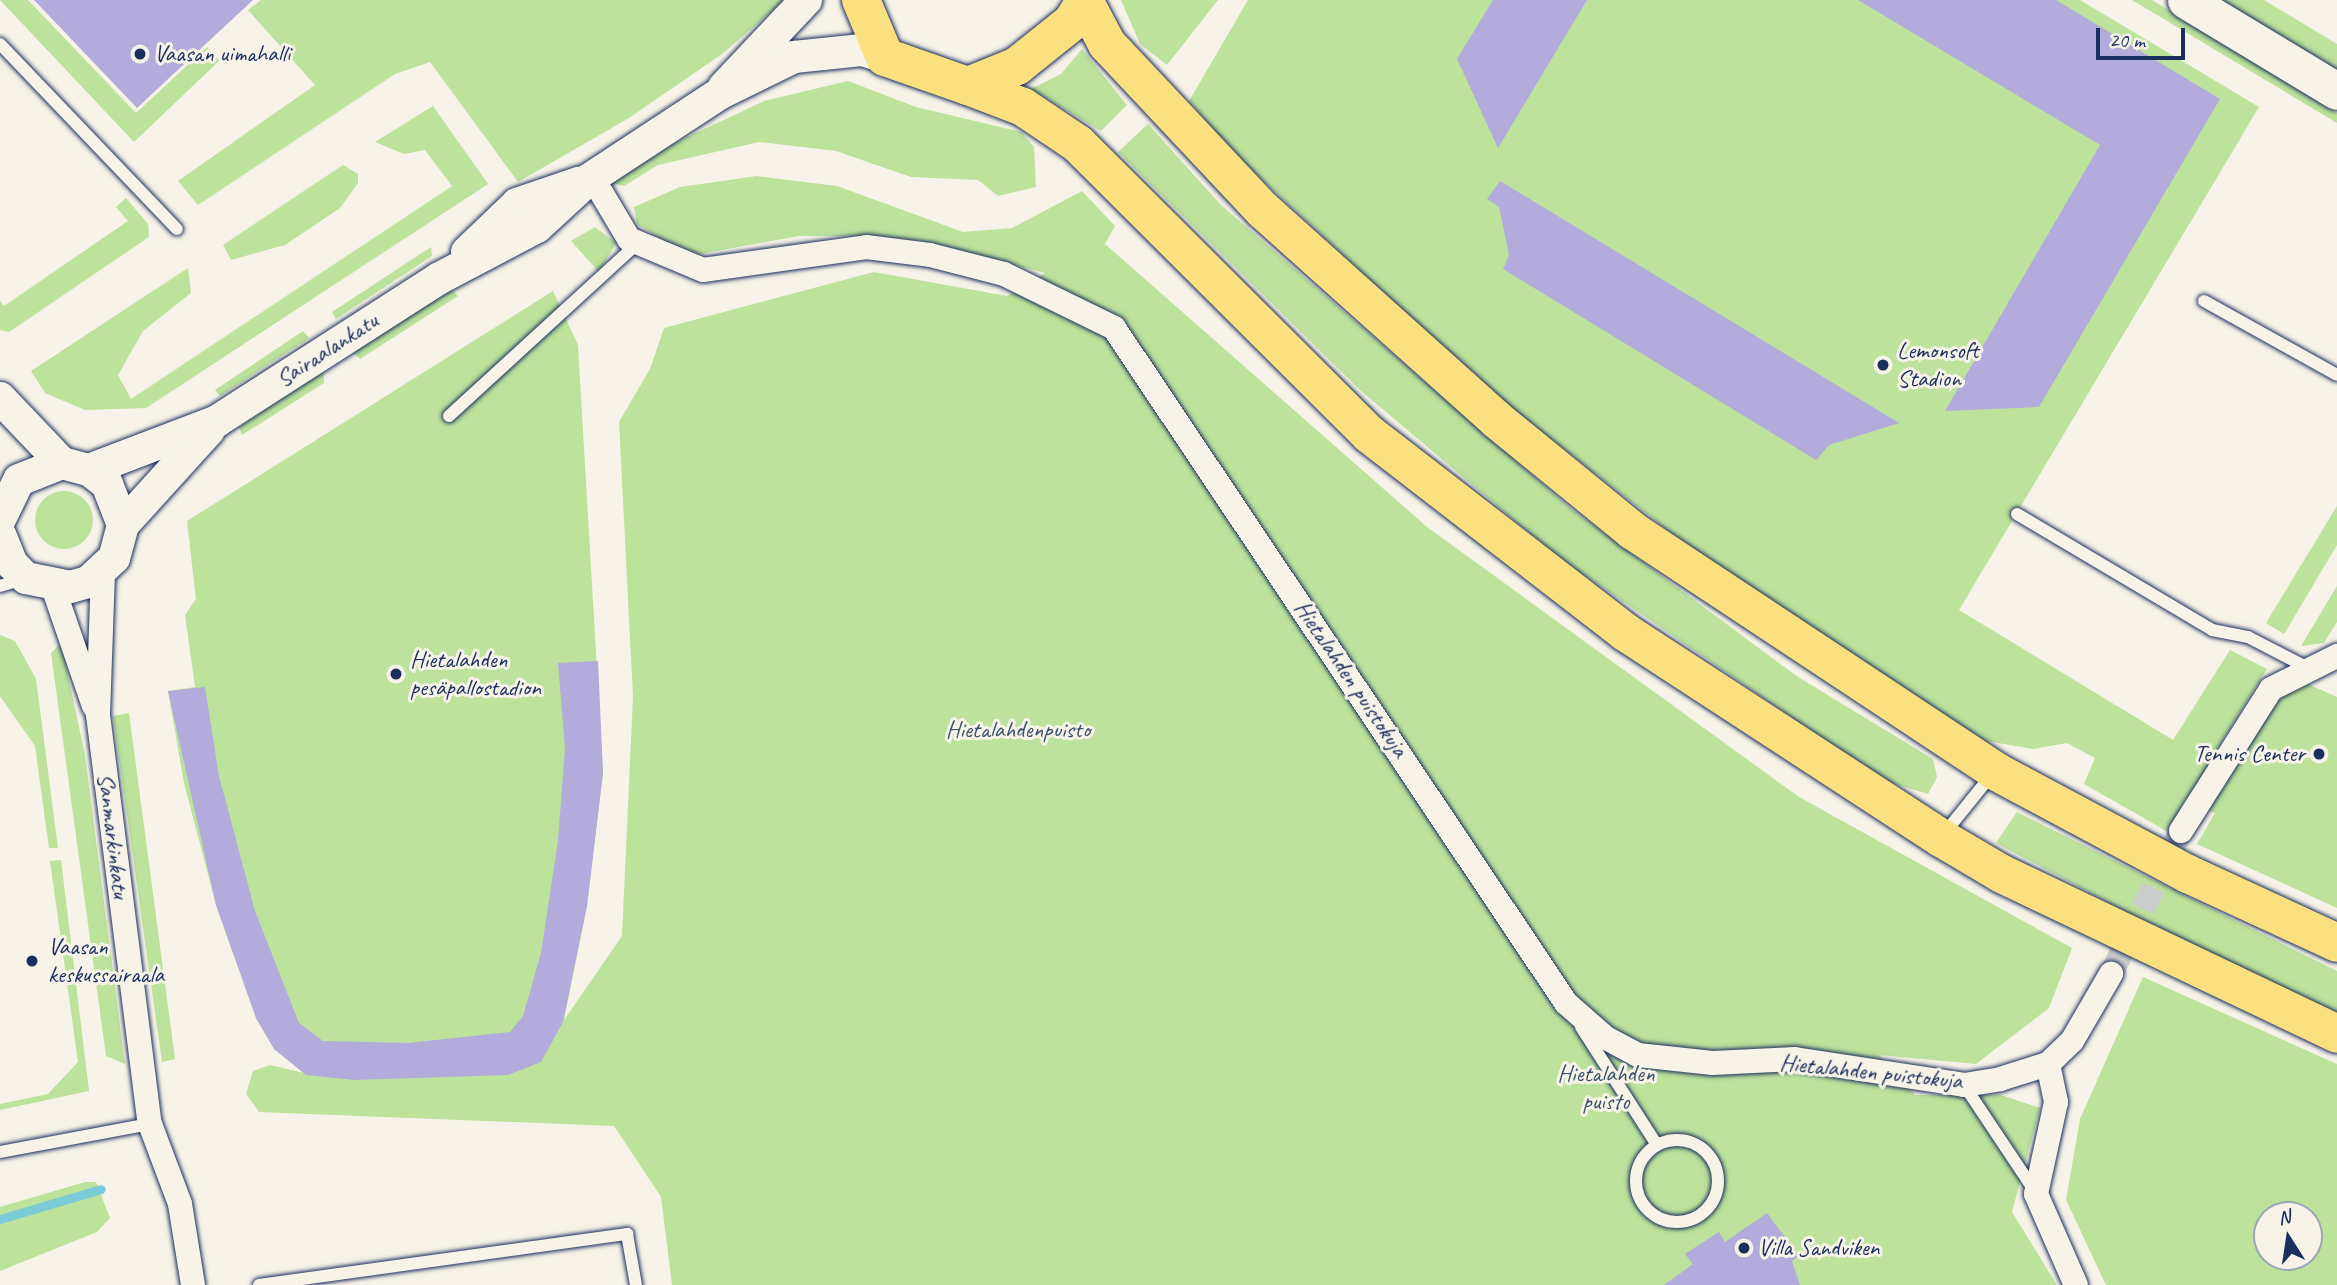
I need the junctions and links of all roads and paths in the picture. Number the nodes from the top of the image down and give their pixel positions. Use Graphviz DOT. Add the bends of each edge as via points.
graph roads {
  1 [pos="806,0"];
  2 [pos="861,0"];
  3 [pos="2186,0"];
  4 [pos="1086,2"];
  5 [pos="0,44"];
  6 [pos="885,57"];
  7 [pos="968,86"];
  8 [pos="2337,91"];
  9 [pos="719,94"];
  10 [pos="590,178"];
  11 [pos="177,229"];
  12 [pos="638,243"];
  13 [pos="2204,301"];
  14 [pos="2337,375"];
  15 [pos="0,398"];
  16 [pos="449,416"];
  17 [pos="217,421"];
  18 [pos="75,467"];
  19 [pos="2,499"];
  20 [pos="2017,514"];
  21 [pos="123,525"];
  22 [pos="0,535"];
  23 [pos="103,572"];
  24 [pos="26,584"];
  25 [pos="2337,656"];
  26 [pos="2314,670"];
  27 [pos="98,715"];
  28 [pos="1994,771"];
  29 [pos="2181,831"];
  30 [pos="1941,838"];
  31 [pos="2337,943"];
  32 [pos="2111,975"];
  33 [pos="1566,1003"];
  34 [pos="2337,1034"];
  35 [pos="2048,1064"];
  36 [pos="1964,1085"];
  37 [pos="150,1124"];
  38 [pos="1657,1145"];
  39 [pos="0,1152"];
  40 [pos="2036,1194"];
  41 [pos="192,1285"];
  42 [pos="259,1285"];
  43 [pos="636,1285"];
  44 [pos="2076,1285"];
  1 -- 9 [label="street, Sairaalankatu"];
  2 -- 6 [label="main road"];
  3 -- 8 [label="main road"];
  4 -- 7 [label="main road" via="1017,66"];
  4 -- 28 [label="main road" via="1107,44 1184,128 1405,341 1633,531"];
  5 -- 11 [label="lane"];
  6 -- 7 [label="main road"];
  6 -- 9 [label="street, Sairaalankatu" via="862,50 794,57"];
  7 -- 30 [label="main road" via="1052,124 1369,434 1625,632"];
  9 -- 10 [label="street, Sairaalankatu"];
  10 -- 12 [label="street"];
  10 -- 17 [label="street, Sairaalankatu" via="537,228 438,279"];
  12 -- 16 [label="lane"];
  12 -- 33 [label="street, Hietalahden puistokuja" via="703,270 866,247 930,255 1004,274 1114,328"];
  13 -- 14 [label="lane"];
  15 -- 18 [label="street"];
  17 -- 18 [label="street, Sairaalankatu"];
  17 -- 21 [label="street, Sairaalankatu"];
  18 -- 19 [label="street, Sairaalankatu" via="39,467"];
  18 -- 21 [label="street" via="119,503"];
  20 -- 26 [label="lane" via="2212,630 2248,637"];
  21 -- 23 [label="street, Sairaalankatu"];
  22 -- 24 [label="street"];
  23 -- 24 [label="street" via="88,582"];
  23 -- 27 [label="street, Sanmarkinkatu"];
  24 -- 27 [label="street, Sanmarkinkatu"];
  25 -- 26 [label="street"];
  26 -- 29 [label="street" via="2271,689"];
  27 -- 37 [label="street, Sanmarkinkatu"];
  28 -- 30 [label="lane"];
  28 -- 31 [label="main road" via="2188,874"];
  30 -- 34 [label="main road" via="2002,874"];
  32 -- 35 [label="street" via="2072,1041"];
  33 -- 36 [label="street, Hietalahden puistokuja" via="1606,1038 1638,1055 1713,1063 1795,1059"];
  33 -- 38 [label="lane"];
  35 -- 36 [label="street, Hietalahden puistokuja"];
  35 -- 40 [label="street" via="2056,1102"];
  36 -- 40 [label="lane"];
  37 -- 39 [label="lane"];
  37 -- 41 [label="street, Sanmarkinkatu" via="180,1204"];
  38 -- 38 [label="lane" via="1637,1174 1646,1208 1669,1221 1695,1219 1712,1204 1719,1183 1715,1162 1700,1146 1678,1139"];
  40 -- 44 [label="street"];
  42 -- 43 [label="lane" via="627,1234"];
}
